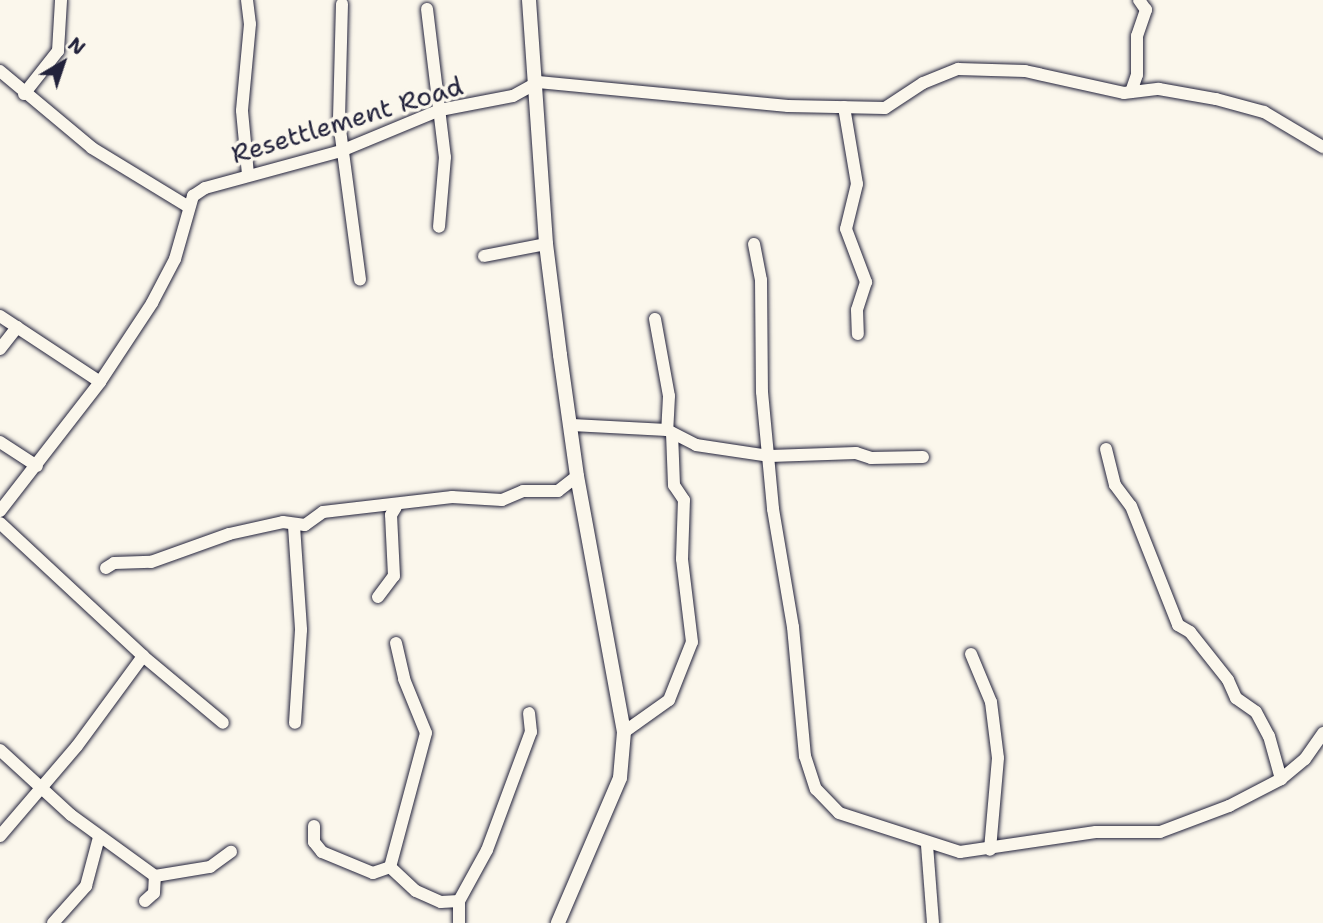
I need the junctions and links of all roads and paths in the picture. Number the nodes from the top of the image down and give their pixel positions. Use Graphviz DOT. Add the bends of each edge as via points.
graph roads {
  1 [pos="61,0"];
  2 [pos="247,0"];
  3 [pos="529,0"];
  4 [pos="1139,0"];
  5 [pos="342,4"];
  6 [pos="427,9"];
  7 [pos="0,71"];
  8 [pos="538,82"];
  9 [pos="1131,92"];
  10 [pos="24,94"];
  11 [pos="513,96"];
  12 [pos="538,103"];
  13 [pos="844,107"];
  14 [pos="440,110"];
  15 [pos="1323,147"];
  16 [pos="341,150"];
  17 [pos="248,175"];
  18 [pos="187,206"];
  19 [pos="439,228"];
  20 [pos="546,244"];
  21 [pos="754,244"];
  22 [pos="484,256"];
  23 [pos="360,280"];
  24 [pos="0,316"];
  25 [pos="655,318"];
  26 [pos="17,327"];
  27 [pos="858,334"];
  28 [pos="0,349"];
  29 [pos="100,382"];
  30 [pos="572,425"];
  31 [pos="669,431"];
  32 [pos="0,442"];
  33 [pos="1106,449"];
  34 [pos="769,456"];
  35 [pos="923,457"];
  36 [pos="37,466"];
  37 [pos="577,476"];
  38 [pos="396,507"];
  39 [pos="0,511"];
  40 [pos="0,523"];
  41 [pos="295,526"];
  42 [pos="106,568"];
  43 [pos="378,597"];
  44 [pos="396,643"];
  45 [pos="971,654"];
  46 [pos="144,656"];
  47 [pos="529,713"];
  48 [pos="223,723"];
  49 [pos="295,723"];
  50 [pos="624,732"];
  51 [pos="1323,733"];
  52 [pos="0,750"];
  53 [pos="1282,779"];
  54 [pos="44,786"];
  55 [pos="314,826"];
  56 [pos="0,836"];
  57 [pos="99,837"];
  58 [pos="927,845"];
  59 [pos="990,850"];
  60 [pos="231,852"];
  61 [pos="390,867"];
  62 [pos="155,876"];
  63 [pos="145,901"];
  64 [pos="459,901"];
  65 [pos="52,923"];
  66 [pos="459,923"];
  67 [pos="558,923"];
  68 [pos="933,923"];
  1 -- 10 [label="street" via="58,51"];
  2 -- 17 [label="street" via="250,24 242,111"];
  3 -- 8 [label="main road"];
  4 -- 9 [label="street" via="1146,10 1137,36 1138,75"];
  5 -- 16 [label="street"];
  6 -- 14 [label="street"];
  7 -- 10 [label="street"];
  8 -- 11 [label="street, Resettlement Road"];
  8 -- 12 [label="main road"];
  8 -- 13 [label="street"];
  9 -- 13 [label="street" via="1025,71 958,69 923,83 885,108"];
  9 -- 15 [label="street" via="1159,89 1264,112"];
  10 -- 18 [label="street" via="92,148"];
  11 -- 12 [label="street, Resettlement Road"];
  11 -- 14 [label="street, Resettlement Road"];
  12 -- 20 [label="main road"];
  13 -- 27 [label="street" via="857,184 846,229 866,282 857,310"];
  14 -- 16 [label="street, Resettlement Road"];
  14 -- 19 [label="street" via="437,122 444,157 444,204"];
  16 -- 17 [label="street, Resettlement Road"];
  16 -- 23 [label="street"];
  17 -- 18 [label="street, Resettlement Road" via="205,188"];
  18 -- 29 [label="street" via="175,259"];
  20 -- 22 [label="street"];
  20 -- 30 [label="main road"];
  21 -- 34 [label="street" via="761,280 762,392"];
  24 -- 26 [label="street"];
  25 -- 31 [label="street" via="669,396"];
  26 -- 28 [label="street"];
  26 -- 29 [label="street"];
  29 -- 36 [label="street"];
  30 -- 31 [label="street"];
  30 -- 37 [label="main road"];
  31 -- 34 [label="street" via="696,445"];
  31 -- 50 [label="street" via="674,485 684,500 682,559 692,642 669,700"];
  32 -- 36 [label="street"];
  33 -- 53 [label="street" via="1115,485 1131,506 1178,625 1190,632 1228,680 1236,698 1256,712"];
  34 -- 35 [label="street" via="856,453 871,458"];
  34 -- 58 [label="street" via="809,774 816,789 839,813"];
  36 -- 39 [label="street"];
  37 -- 38 [label="street" via="558,492 523,491 502,500 452,497"];
  37 -- 50 [label="main road"];
  38 -- 41 [label="street" via="364,505 323,512 305,526"];
  38 -- 43 [label="street" via="391,515 394,576"];
  40 -- 46 [label="street"];
  41 -- 42 [label="street" via="283,522 151,562 114,563"];
  41 -- 49 [label="street" via="301,630"];
  44 -- 61 [label="street" via="404,679 426,733"];
  45 -- 59 [label="street" via="991,702 997,747 999,783"];
  46 -- 48 [label="street"];
  46 -- 54 [label="street"];
  47 -- 64 [label="street" via="531,733 487,850"];
  50 -- 67 [label="main road" via="620,778"];
  51 -- 53 [label="street" via="1305,759"];
  52 -- 54 [label="street"];
  53 -- 59 [label="street" via="1229,806 1160,832 1096,831"];
  54 -- 56 [label="street"];
  54 -- 57 [label="street"];
  55 -- 61 [label="street" via="314,842 322,852 373,873"];
  57 -- 62 [label="street"];
  57 -- 65 [label="street" via="86,886"];
  58 -- 59 [label="street" via="960,852"];
  58 -- 68 [label="street"];
  60 -- 62 [label="street" via="210,867"];
  61 -- 64 [label="street" via="416,891 441,902"];
  62 -- 63 [label="street" via="154,892"];
  64 -- 66 [label="street"];
}
